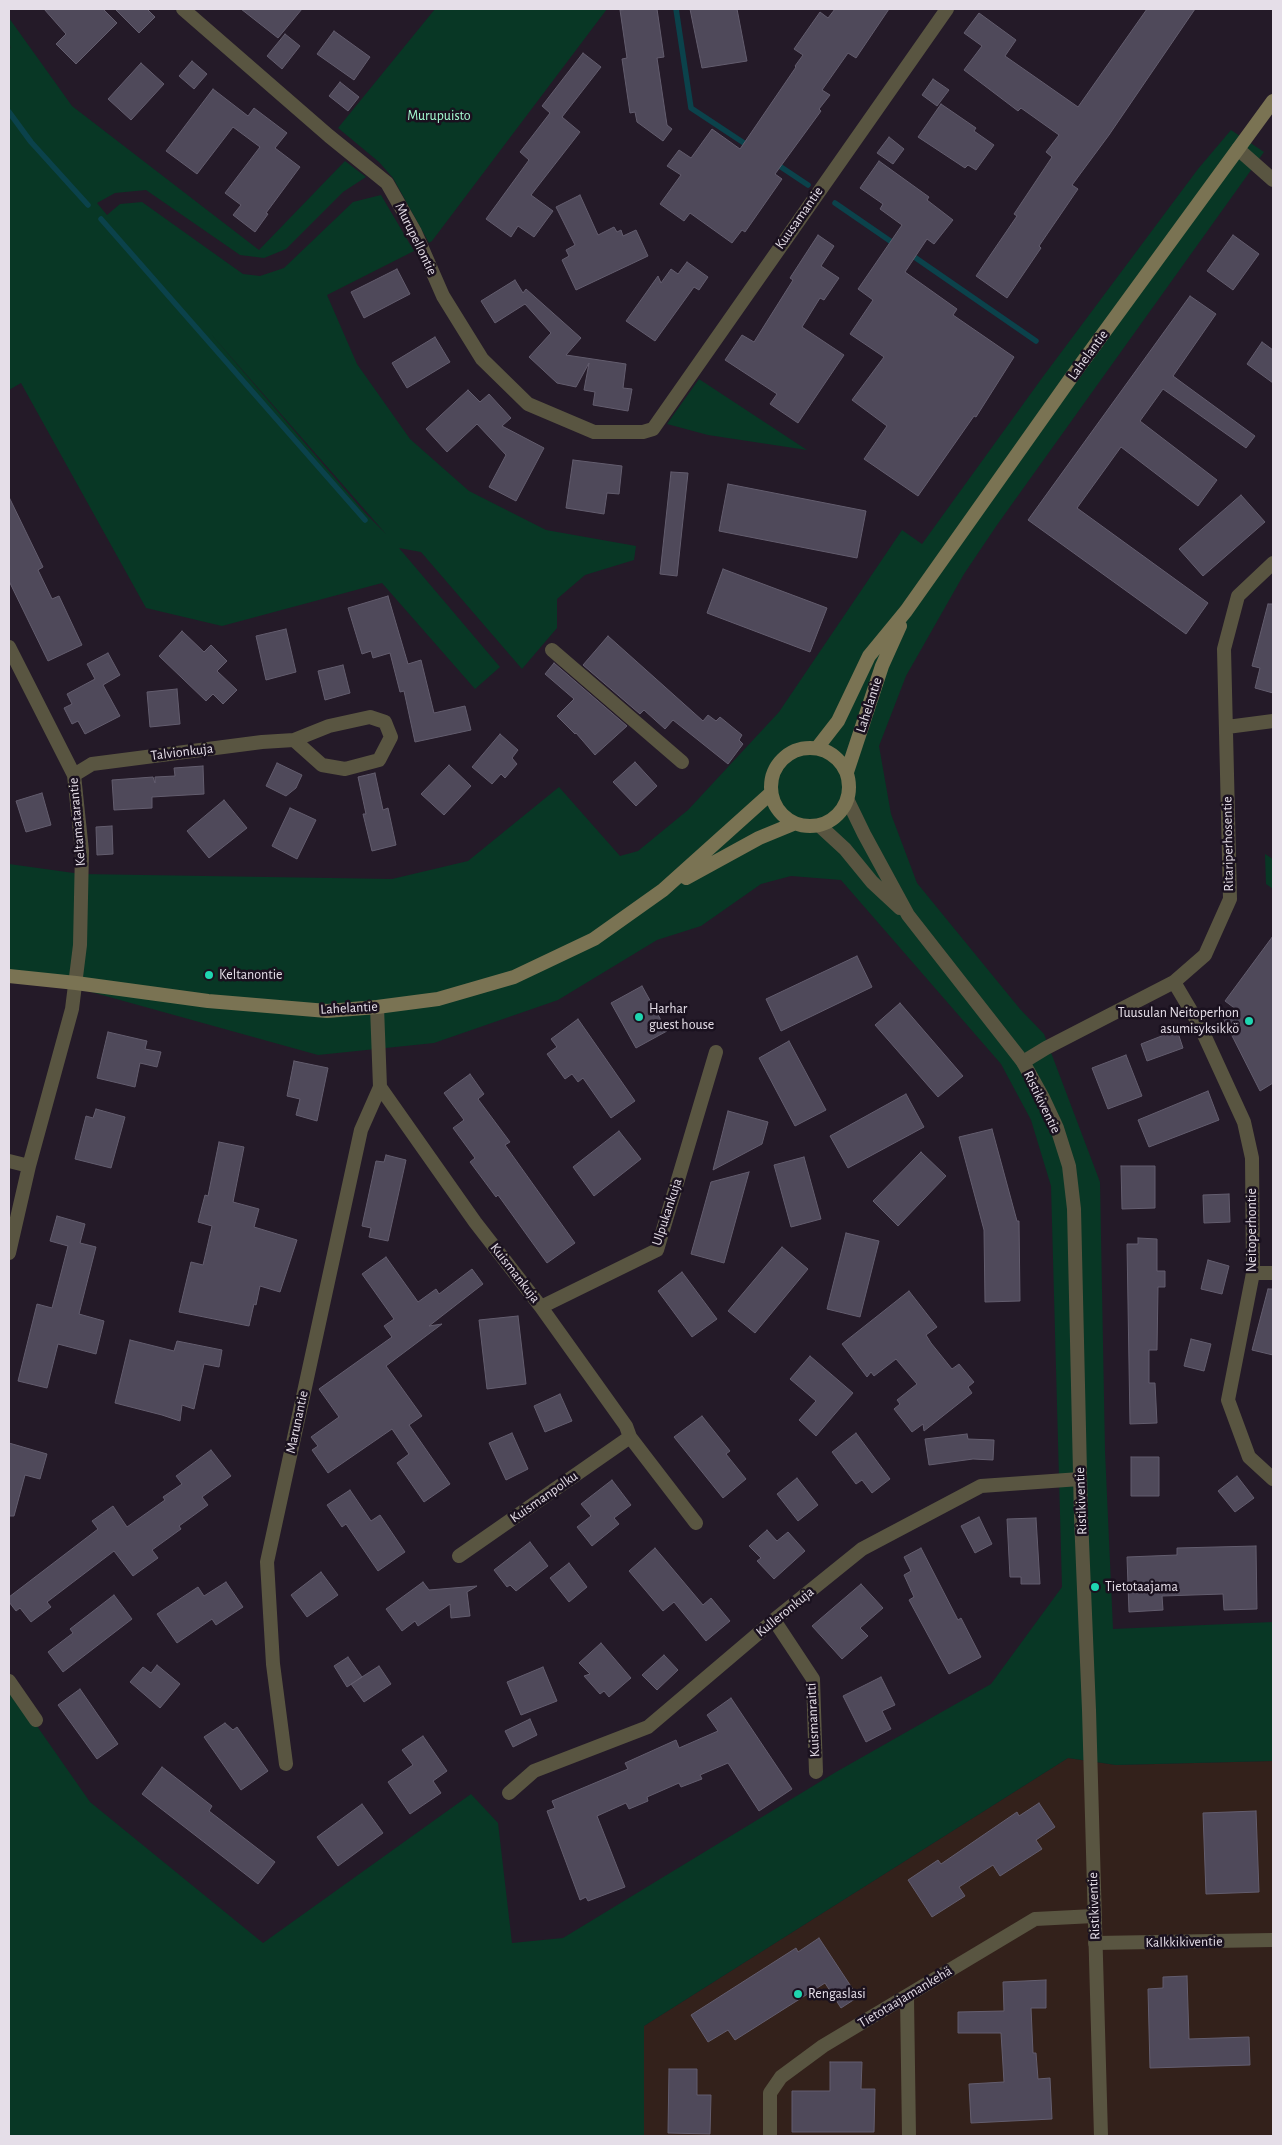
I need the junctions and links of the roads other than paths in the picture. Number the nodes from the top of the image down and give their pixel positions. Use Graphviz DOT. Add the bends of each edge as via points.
graph roads {
  1 [pos="183,9"];
  2 [pos="946,9"];
  3 [pos="1273,100"];
  4 [pos="1238,149"];
  5 [pos="1273,180"];
  6 [pos="653,429"];
  7 [pos="1273,563"];
  8 [pos="906,612"];
  9 [pos="9,647"];
  10 [pos="552,650"];
  11 [pos="1273,721"];
  12 [pos="1227,727"];
  13 [pos="294,740"];
  14 [pos="817,748"];
  15 [pos="682,762"];
  16 [pos="847,772"];
  17 [pos="74,776"];
  18 [pos="771,793"];
  19 [pos="848,801"];
  20 [pos="793,824"];
  21 [pos="820,826"];
  22 [pos="663,890"];
  23 [pos="908,915"];
  24 [pos="9,976"];
  25 [pos="1174,982"];
  26 [pos="76,983"];
  27 [pos="378,1007"];
  28 [pos="716,1052"];
  29 [pos="1023,1062"];
  30 [pos="380,1087"];
  31 [pos="9,1161"];
  32 [pos="29,1166"];
  33 [pos="9,1253"];
  34 [pos="1253,1273"];
  35 [pos="1273,1273"];
  36 [pos="541,1307"];
  37 [pos="630,1437"];
  38 [pos="1080,1479"];
  39 [pos="1273,1479"];
  40 [pos="696,1523"];
  41 [pos="459,1556"];
  42 [pos="774,1620"];
  43 [pos="9,1681"];
  44 [pos="36,1720"];
  45 [pos="286,1764"];
  46 [pos="816,1772"];
  47 [pos="509,1793"];
  48 [pos="1094,1916"];
  49 [pos="1273,1940"];
  50 [pos="1095,1943"];
  51 [pos="907,1997"];
  52 [pos="770,2136"];
  53 [pos="910,2136"];
  54 [pos="1101,2136"];
  1 -- 6 [label="street, Murupellontie" via="387,183 415,232 443,296 482,359 528,404 594,432"];
  2 -- 6 [label="street, Kuusamantie"];
  3 -- 4 [label="main road, Lahelantie"];
  4 -- 5 [label="street"];
  4 -- 8 [label="main road, Lahelantie"];
  7 -- 12 [label="street, Ritariperhosentie" via="1238,596 1224,649"];
  8 -- 14 [label="main road, Lahelantie" via="869,656 838,721"];
  8 -- 16 [label="main road, Lahelantie" via="882,666"];
  9 -- 17 [label="street, Keltamatarantie"];
  10 -- 15 [label="street"];
  11 -- 12 [label="street"];
  12 -- 25 [label="street, Ritariperhosentie" via="1230,899 1205,955"];
  13 -- 13 [label="street, Talvionkuja" via="322,765 345,769 379,760 392,737 384,722 370,717 329,726"];
  13 -- 17 [label="street, Talvionkuja" via="92,764"];
  14 -- 16 [label="main road" via="836,756"];
  14 -- 18 [label="main road" via="805,748 783,759 775,769"];
  16 -- 19 [label="main road"];
  17 -- 26 [label="street, Keltamatarantie" via="82,851"];
  18 -- 20 [label="main road" via="778,811"];
  18 -- 22 [label="main road, Lahelantie"];
  19 -- 21 [label="main road" via="837,818"];
  19 -- 23 [label="street, Ristikiventie"];
  20 -- 21 [label="main road"];
  20 -- 22 [label="main road, Lahelantie" via="759,838"];
  21 -- 23 [label="street, Ristikiventie"];
  22 -- 27 [label="main road, Lahelantie" via="594,939 514,978 438,999"];
  23 -- 29 [label="street, Ristikiventie"];
  24 -- 26 [label="main road, Lahelantie"];
  25 -- 29 [label="street, Ritariperhosentie"];
  25 -- 34 [label="street, Neitoperhontie" via="1200,1026 1244,1122 1252,1158"];
  26 -- 27 [label="main road, Lahelantie" via="208,1001 317,1010"];
  26 -- 32 [label="street" via="72,1009"];
  27 -- 30 [label="street"];
  28 -- 36 [label="street, Ulpukankuja" via="657,1250"];
  29 -- 38 [label="street, Ristikiventie" via="1053,1120 1069,1166 1074,1209"];
  30 -- 36 [label="street, Kuismankuja" via="475,1222"];
  30 -- 45 [label="street, Marunantie" via="361,1130 267,1562 273,1664"];
  31 -- 32 [label="street"];
  32 -- 33 [label="street"];
  34 -- 35 [label="street"];
  34 -- 39 [label="street, Neitoperhontie" via="1228,1400 1249,1457"];
  36 -- 37 [label="street, Kuismankuja" via="626,1426"];
  37 -- 40 [label="street, Kuismankuja"];
  37 -- 41 [label="street, Kuismanpolku"];
  38 -- 42 [label="street, Kulleronkuja" via="980,1486 862,1549"];
  38 -- 48 [label="street, Ristikiventie"];
  42 -- 46 [label="street, Kuismanraitti" via="813,1679"];
  42 -- 47 [label="street, Kulleronkuja" via="648,1727 534,1771"];
  43 -- 44 [label="street"];
  48 -- 50 [label="street, Ristikiventie"];
  48 -- 51 [label="street, Tietotaajamankehä" via="1035,1919"];
  49 -- 50 [label="street, Kalkkikiventie"];
  50 -- 54 [label="street, Ristikiventie"];
  51 -- 52 [label="street, Tietotaajamankehä" via="823,2046 781,2077 770,2093"];
  51 -- 53 [label="street"];
}
